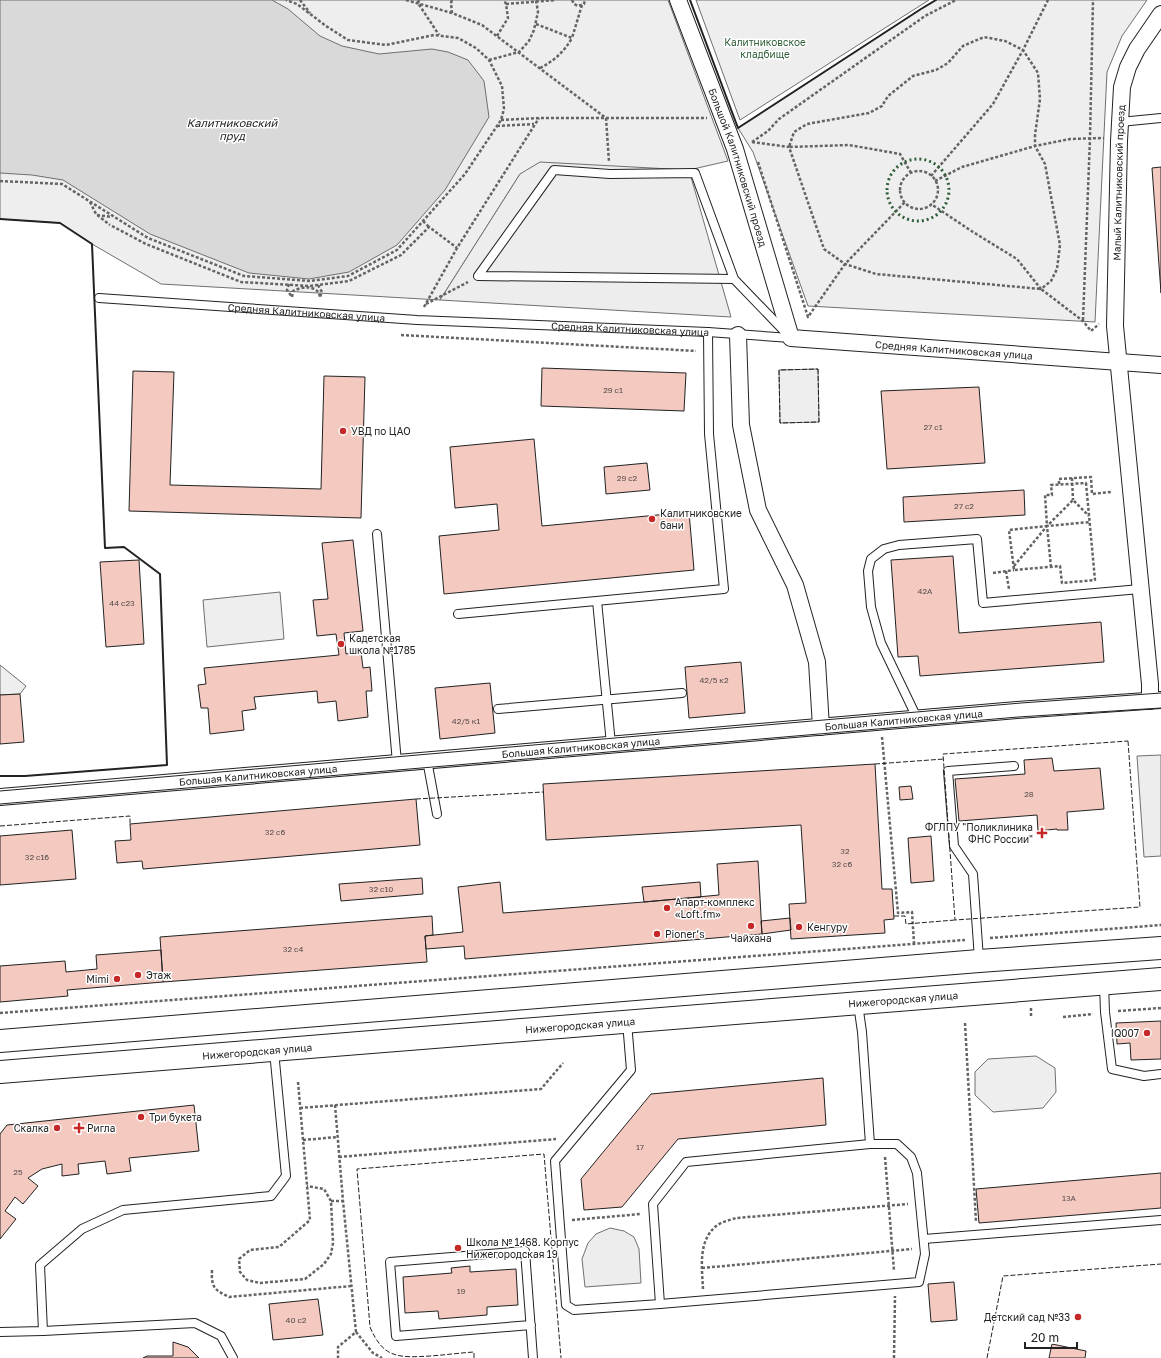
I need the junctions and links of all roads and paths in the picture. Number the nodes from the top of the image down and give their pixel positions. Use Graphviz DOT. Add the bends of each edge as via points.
graph roads {
  1 [pos="286,0"];
  2 [pos="300,0"];
  3 [pos="406,0"];
  4 [pos="419,0"];
  5 [pos="452,0"];
  6 [pos="504,0"];
  7 [pos="556,0"];
  8 [pos="572,0"];
  9 [pos="585,0"];
  10 [pos="678,0"];
  11 [pos="956,0"];
  12 [pos="1048,0"];
  13 [pos="1093,0"];
  14 [pos="536,1"];
  15 [pos="418,4"];
  16 [pos="506,4"];
  17 [pos="582,5"];
  18 [pos="452,13"];
  19 [pos="1161,14"];
  20 [pos="312,15"];
  21 [pos="536,24"];
  22 [pos="439,35"];
  23 [pos="497,36"];
  24 [pos="572,38"];
  25 [pos="1023,50"];
  26 [pos="519,52"];
  27 [pos="489,60"];
  28 [pos="540,68"];
  29 [pos="539,118"];
  30 [pos="606,118"];
  31 [pos="713,118"];
  32 [pos="1161,118"];
  33 [pos="501,120"];
  34 [pos="1120,122"];
  35 [pos="535,124"];
  36 [pos="497,126"];
  37 [pos="1090,138"];
  38 [pos="1119,141"];
  39 [pos="752,142"];
  40 [pos="1035,146"];
  41 [pos="789,147"];
  42 [pos="754,150"];
  43 [pos="756,157"];
  44 [pos="911,173"];
  45 [pos="610,174"];
  46 [pos="931,176"];
  47 [pos="0,181"];
  48 [pos="935,181"];
  49 [pos="90,201"];
  50 [pos="904,202"];
  51 [pos="931,204"];
  52 [pos="96,214"];
  53 [pos="113,217"];
  54 [pos="423,221"];
  55 [pos="429,227"];
  56 [pos="457,248"];
  57 [pos="845,264"];
  58 [pos="478,276"];
  59 [pos="734,279"];
  60 [pos="289,284"];
  61 [pos="318,284"];
  62 [pos="1041,290"];
  63 [pos="99,298"];
  64 [pos="426,304"];
  65 [pos="417,320"];
  66 [pos="1083,321"];
  67 [pos="1091,331"];
  68 [pos="708,332"];
  69 [pos="401,335"];
  70 [pos="738,335"];
  71 [pos="791,338"];
  72 [pos="709,352"];
  73 [pos="1118,362"];
  74 [pos="1161,365"];
  75 [pos="1072,478"];
  76 [pos="1059,484"];
  77 [pos="1072,484"];
  78 [pos="1111,492"];
  79 [pos="1073,500"];
  80 [pos="1089,516"];
  81 [pos="1090,522"];
  82 [pos="1047,526"];
  83 [pos="377,534"];
  84 [pos="1013,566"];
  85 [pos="1051,567"];
  86 [pos="1014,570"];
  87 [pos="1006,572"];
  88 [pos="980,575"];
  89 [pos="1140,589"];
  90 [pos="597,601"];
  91 [pos="1011,601"];
  92 [pos="458,614"];
  93 [pos="682,693"];
  94 [pos="606,700"];
  95 [pos="1155,700"];
  96 [pos="498,709"];
  97 [pos="917,718"];
  98 [pos="821,726"];
  99 [pos="881,736"];
  100 [pos="611,744"];
  101 [pos="428,760"];
  102 [pos="397,763"];
  103 [pos="1014,766"];
  104 [pos="0,797"];
  105 [pos="437,814"];
  106 [pos="1161,925"];
  107 [pos="978,939"];
  108 [pos="914,943"];
  109 [pos="1161,948"];
  110 [pos="979,961"];
  111 [pos="1161,979"];
  112 [pos="1104,983"];
  113 [pos="858,1002"];
  114 [pos="0,1013"];
  115 [pos="627,1022"];
  116 [pos="965,1023"];
  117 [pos="0,1041"];
  118 [pos="274,1050"];
  119 [pos="563,1063"];
  120 [pos="0,1072"];
  121 [pos="1161,1074"];
  122 [pos="298,1082"];
  123 [pos="335,1105"];
  124 [pos="300,1108"];
  125 [pos="338,1137"];
  126 [pos="574,1138"];
  127 [pos="303,1140"];
  128 [pos="870,1144"];
  129 [pos="884,1144"];
  130 [pos="339,1157"];
  131 [pos="307,1186"];
  132 [pos="331,1201"];
  133 [pos="343,1201"];
  134 [pos="920,1203"];
  135 [pos="889,1206"];
  136 [pos="653,1213"];
  137 [pos="559,1220"];
  138 [pos="1161,1220"];
  139 [pos="977,1235"];
  140 [pos="924,1244"];
  141 [pos="893,1251"];
  142 [pos="702,1268"];
  143 [pos="212,1270"];
  144 [pos="895,1283"];
  145 [pos="350,1286"];
  146 [pos="704,1300"];
  147 [pos="660,1304"];
  148 [pos="530,1325"];
  149 [pos="43,1331"];
  150 [pos="0,1332"];
  151 [pos="356,1332"];
  152 [pos="232,1358"];
  153 [pos="338,1358"];
  154 [pos="382,1358"];
  155 [pos="533,1358"];
  156 [pos="894,1358"];
  1 -- 20 [label="path" via="297,4"];
  2 -- 20 [label="path"];
  3 -- 15 [label="path"];
  4 -- 15 [label="path"];
  5 -- 18 [label="path"];
  6 -- 16 [label="path"];
  7 -- 14 [label="path"];
  8 -- 17 [label="path" via="576,6"];
  9 -- 17 [label="path"];
  10 -- 71 [label="street, Большой Калитниковский проезд" via="735,149"];
  11 -- 39 [label="path" via="925,16 779,119 768,131"];
  12 -- 25 [label="path"];
  13 -- 37 [label="path"];
  14 -- 16 [label="path"];
  14 -- 21 [label="path"];
  15 -- 18 [label="path"];
  15 -- 22 [label="path"];
  16 -- 23 [label="path" via="508,18"];
  17 -- 24 [label="path"];
  18 -- 23 [label="path" via="482,25"];
  19 -- 34 [label="street, Малый Калитниковский проезд" via="1128,67 1122,87"];
  20 -- 22 [label="path" via="348,40 386,45"];
  21 -- 24 [label="path"];
  21 -- 26 [label="path" via="529,41"];
  22 -- 27 [label="path" via="458,38 476,48"];
  23 -- 26 [label="path"];
  24 -- 28 [label="path" via="552,62"];
  25 -- 40 [label="path" via="1038,73 1040,99"];
  25 -- 41 [label="path" via="1005,41 984,37 963,46 948,63 936,70 913,76 888,96 882,106 869,113 807,124 794,132"];
  25 -- 46 [label="path" via="993,104"];
  26 -- 27 [label="path"];
  26 -- 28 [label="path"];
  27 -- 33 [label="path" via="502,86 504,109"];
  28 -- 30 [label="path"];
  29 -- 30 [label="path"];
  29 -- 33 [label="path"];
  29 -- 35 [label="path"];
  30 -- 31 [label="path"];
  30 -- 45 [label="path"];
  32 -- 34 [label="lane"];
  33 -- 36 [label="path"];
  34 -- 38 [label="street, Малый Калитниковский проезд"];
  35 -- 36 [label="path"];
  35 -- 56 [label="path"];
  36 -- 54 [label="path" via="465,174"];
  37 -- 38 [label="path" via="1108,137"];
  37 -- 40 [label="path"];
  37 -- 66 [label="path"];
  38 -- 73 [label="street, Малый Калитниковский проезд" via="1115,326"];
  39 -- 41 [label="path"];
  39 -- 42 [label="path"];
  40 -- 48 [label="path" via="962,167"];
  40 -- 62 [label="path" via="1045,164 1060,246 1057,270 1051,281"];
  41 -- 44 [label="path" via="849,145 900,154"];
  41 -- 57 [label="path" via="824,249"];
  43 -- 57 [label="path" via="808,317"];
  44 -- 46 [label="path" via="922,171"];
  44 -- 50 [label="path" via="900,186"];
  45 -- 58 [label="lane" via="554,170"];
  45 -- 59 [label="lane" via="696,173"];
  46 -- 48 [label="path"];
  47 -- 49 [label="path" via="62,184"];
  48 -- 51 [label="path" via="937,194"];
  49 -- 52 [label="path"];
  49 -- 53 [label="path"];
  50 -- 51 [label="path" via="917,209"];
  50 -- 57 [label="path"];
  51 -- 62 [label="path" via="1017,258"];
  52 -- 53 [label="path"];
  52 -- 60 [label="path" via="111,226 146,244 241,282"];
  53 -- 54 [label="path" via="148,238 244,276 310,281 348,276 397,250"];
  54 -- 55 [label="path"];
  55 -- 56 [label="path"];
  55 -- 61 [label="path" via="401,255 349,281"];
  56 -- 64 [label="path"];
  57 -- 62 [label="path" via="876,274"];
  58 -- 59 [label="lane"];
  58 -- 64 [label="path"];
  59 -- 71 [label="lane"];
  60 -- 61 [label="path"];
  60 -- 61 [label="path" via="287,290 292,297 293,290 298,288 316,288 320,297 322,292"];
  62 -- 66 [label="path"];
  63 -- 65 [label="lane, Средняя Калитниковская улица"];
  64 -- 65 [label="path"];
  65 -- 68 [label="lane, Средняя Калитниковская улица"];
  66 -- 67 [label="path"];
  68 -- 70 [label="lane, Средняя Калитниковская улица"];
  68 -- 72 [label="lane"];
  69 -- 72 [label="path"];
  70 -- 71 [label="lane, Средняя Калитниковская улица"];
  70 -- 98 [label="street" via="741,425 758,510 795,585 817,662"];
  71 -- 73 [label="street, Средняя Калитниковская улица"];
  72 -- 90 [label="lane" via="709,434 724,589"];
  73 -- 74 [label="street, Средняя Калитниковская улица"];
  73 -- 89 [label="street, Малый Калитниковский проезд"];
  75 -- 76 [label="path" via="1059,479"];
  75 -- 77 [label="path"];
  75 -- 78 [label="path" via="1091,477 1092,494"];
  76 -- 77 [label="path"];
  76 -- 82 [label="path" via="1051,485 1052,494 1045,495"];
  77 -- 79 [label="path"];
  77 -- 80 [label="path" via="1086,483"];
  79 -- 80 [label="path"];
  79 -- 82 [label="path"];
  80 -- 81 [label="path"];
  81 -- 82 [label="path"];
  81 -- 85 [label="path" via="1095,580 1062,583 1060,566"];
  82 -- 84 [label="path"];
  82 -- 84 [label="path" via="1009,530"];
  82 -- 85 [label="path"];
  83 -- 102 [label="lane"];
  84 -- 86 [label="path"];
  85 -- 86 [label="path"];
  86 -- 87 [label="path"];
  87 -- 88 [label="path"];
  87 -- 91 [label="path"];
  88 -- 91 [label="lane" via="983,603"];
  88 -- 97 [label="lane" via="977,539 899,545 884,549 871,559 868,571 871,607 881,643"];
  89 -- 91 [label="lane"];
  89 -- 95 [label="street, Малый Калитниковский проезд" via="1150,684"];
  90 -- 92 [label="lane"];
  90 -- 94 [label="lane"];
  93 -- 94 [label="lane"];
  94 -- 96 [label="lane"];
  94 -- 100 [label="lane"];
  95 -- 97 [label="street, Большая Калитниковская улица"];
  97 -- 98 [label="street, Большая Калитниковская улица"];
  98 -- 100 [label="street, Большая Калитниковская улица"];
  99 -- 108 [label="path" via="898,913 912,912"];
  100 -- 101 [label="street, Большая Калитниковская улица"];
  101 -- 102 [label="street, Большая Калитниковская улица"];
  101 -- 105 [label="lane"];
  102 -- 104 [label="street, Большая Калитниковская улица"];
  103 -- 107 [label="lane" via="948,771 954,846 974,874"];
  106 -- 107 [label="path"];
  107 -- 108 [label="path"];
  107 -- 110 [label="lane"];
  108 -- 114 [label="path"];
  109 -- 110 [label="main road"];
  110 -- 117 [label="main road"];
  111 -- 112 [label="main road, Нижегородская улица"];
  112 -- 113 [label="main road, Нижегородская улица"];
  112 -- 121 [label="lane" via="1112,1069 1144,1076"];
  113 -- 115 [label="main road, Нижегородская улица"];
  113 -- 128 [label="lane"];
  115 -- 118 [label="main road, Нижегородская улица"];
  115 -- 126 [label="lane" via="631,1070"];
  116 -- 139 [label="path"];
  118 -- 120 [label="main road, Нижегородская улица"];
  118 -- 149 [label="lane" via="286,1176 271,1196 123,1210 82,1229 40,1265"];
  119 -- 123 [label="path" via="541,1089"];
  122 -- 124 [label="path"];
  123 -- 124 [label="path"];
  123 -- 125 [label="path"];
  124 -- 127 [label="path"];
  125 -- 127 [label="path"];
  125 -- 130 [label="path"];
  126 -- 130 [label="path"];
  126 -- 137 [label="lane" via="554,1161"];
  127 -- 131 [label="path"];
  128 -- 129 [label="lane"];
  128 -- 136 [label="lane" via="686,1162 653,1204"];
  129 -- 134 [label="lane" via="897,1144 911,1157 917,1173"];
  129 -- 135 [label="path"];
  130 -- 133 [label="path"];
  131 -- 132 [label="path" via="324,1189"];
  131 -- 132 [label="path" via="310,1220 278,1247 250,1250 239,1259 240,1272 247,1280 260,1283 305,1279 324,1264 331,1254 333,1243"];
  132 -- 133 [label="path"];
  133 -- 145 [label="path"];
  134 -- 135 [label="path"];
  134 -- 140 [label="lane"];
  135 -- 141 [label="path"];
  135 -- 142 [label="path" via="736,1218 716,1226 704,1243"];
  136 -- 137 [label="path"];
  136 -- 147 [label="lane"];
  137 -- 147 [label="lane" via="566,1305 574,1310"];
  138 -- 139 [label="lane"];
  139 -- 140 [label="lane"];
  140 -- 141 [label="path"];
  140 -- 144 [label="lane" via="926,1254 918,1282"];
  141 -- 142 [label="path"];
  141 -- 144 [label="path"];
  142 -- 146 [label="path"];
  143 -- 145 [label="path" via="211,1281 217,1291 230,1297"];
  144 -- 146 [label="lane"];
  144 -- 156 [label="path"];
  145 -- 151 [label="path"];
  146 -- 147 [label="lane"];
  148 -- 148 [label="lane" via="525,1251 390,1262 396,1336"];
  148 -- 155 [label="lane"];
  149 -- 150 [label="lane"];
  149 -- 152 [label="lane" via="195,1323 221,1336"];
  151 -- 153 [label="path" via="338,1347"];
  151 -- 154 [label="path" via="373,1353"];
}
